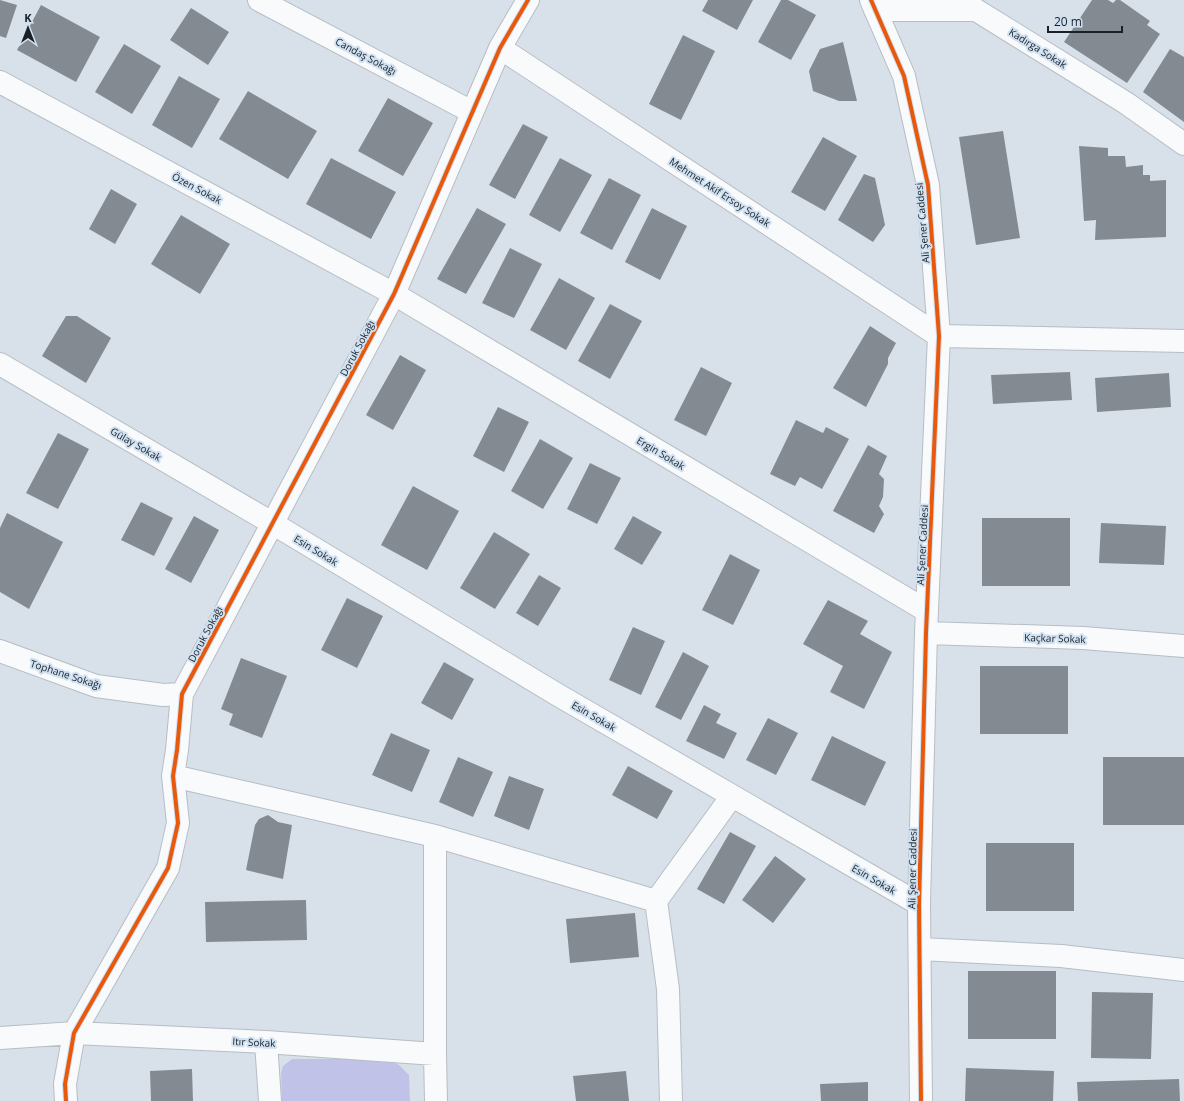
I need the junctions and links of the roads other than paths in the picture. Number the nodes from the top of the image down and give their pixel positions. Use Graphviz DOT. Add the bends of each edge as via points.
graph roads {
  1 [pos="259,0"];
  2 [pos="528,0"];
  3 [pos="873,5"];
  4 [pos="500,48"];
  5 [pos="0,82"];
  6 [pos="472,112"];
  7 [pos="1184,144"];
  8 [pos="394,294"];
  9 [pos="939,336"];
  10 [pos="1184,341"];
  11 [pos="0,364"];
  12 [pos="272,523"];
  13 [pos="927,611"];
  14 [pos="926,633"];
  15 [pos="1184,646"];
  16 [pos="0,651"];
  17 [pos="182,694"];
  18 [pos="173,776"];
  19 [pos="732,796"];
  20 [pos="435,836"];
  21 [pos="656,901"];
  22 [pos="918,904"];
  23 [pos="920,949"];
  24 [pos="1184,970"];
  25 [pos="74,1033"];
  26 [pos="0,1038"];
  27 [pos="266,1042"];
  28 [pos="434,1054"];
  29 [pos="66,1101"];
  30 [pos="270,1101"];
  31 [pos="436,1101"];
  32 [pos="672,1101"];
  33 [pos="922,1101"];
  1 -- 6 [label="street, Candaş Sokağı"];
  2 -- 4 [label="street, Doruk Sokağı"];
  3 -- 7 [label="street, Kadırga Sokak" via="976,10 1126,103"];
  3 -- 9 [label="street, Ali Şener Caddesi" via="904,76 928,185"];
  4 -- 6 [label="street, Doruk Sokağı"];
  4 -- 9 [label="street, Mehmet Akif Ersoy Sokak"];
  5 -- 8 [label="street, Özen Sokak"];
  6 -- 8 [label="street, Doruk Sokağı"];
  8 -- 12 [label="street, Doruk Sokağı"];
  8 -- 13 [label="street, Ergin Sokak"];
  9 -- 10 [label="street"];
  9 -- 13 [label="street, Ali Şener Caddesi"];
  11 -- 12 [label="street, Gülay Sokak"];
  12 -- 17 [label="street, Doruk Sokağı"];
  12 -- 19 [label="street, Esin Sokak"];
  13 -- 14 [label="street, Ali Şener Caddesi"];
  14 -- 15 [label="street, Kaçkar Sokak" via="1083,638"];
  14 -- 22 [label="street, Ali Şener Caddesi"];
  16 -- 17 [label="street, Tophane Sokağı" via="96,686 163,695"];
  17 -- 18 [label="street"];
  18 -- 20 [label="street"];
  18 -- 25 [label="street" via="178,823 168,868"];
  19 -- 21 [label="street"];
  19 -- 22 [label="street, Esin Sokak"];
  20 -- 21 [label="street"];
  20 -- 28 [label="street"];
  21 -- 32 [label="street" via="668,989"];
  22 -- 23 [label="street, Ali Şener Caddesi"];
  23 -- 24 [label="street" via="1061,956"];
  23 -- 33 [label="street, Ali Şener Caddesi"];
  25 -- 26 [label="street, Itır Sokak"];
  25 -- 27 [label="street, Itır Sokak"];
  25 -- 29 [label="street" via="65,1084"];
  27 -- 28 [label="street, Itır Sokak"];
  27 -- 30 [label="street"];
  28 -- 31 [label="street"];
}
